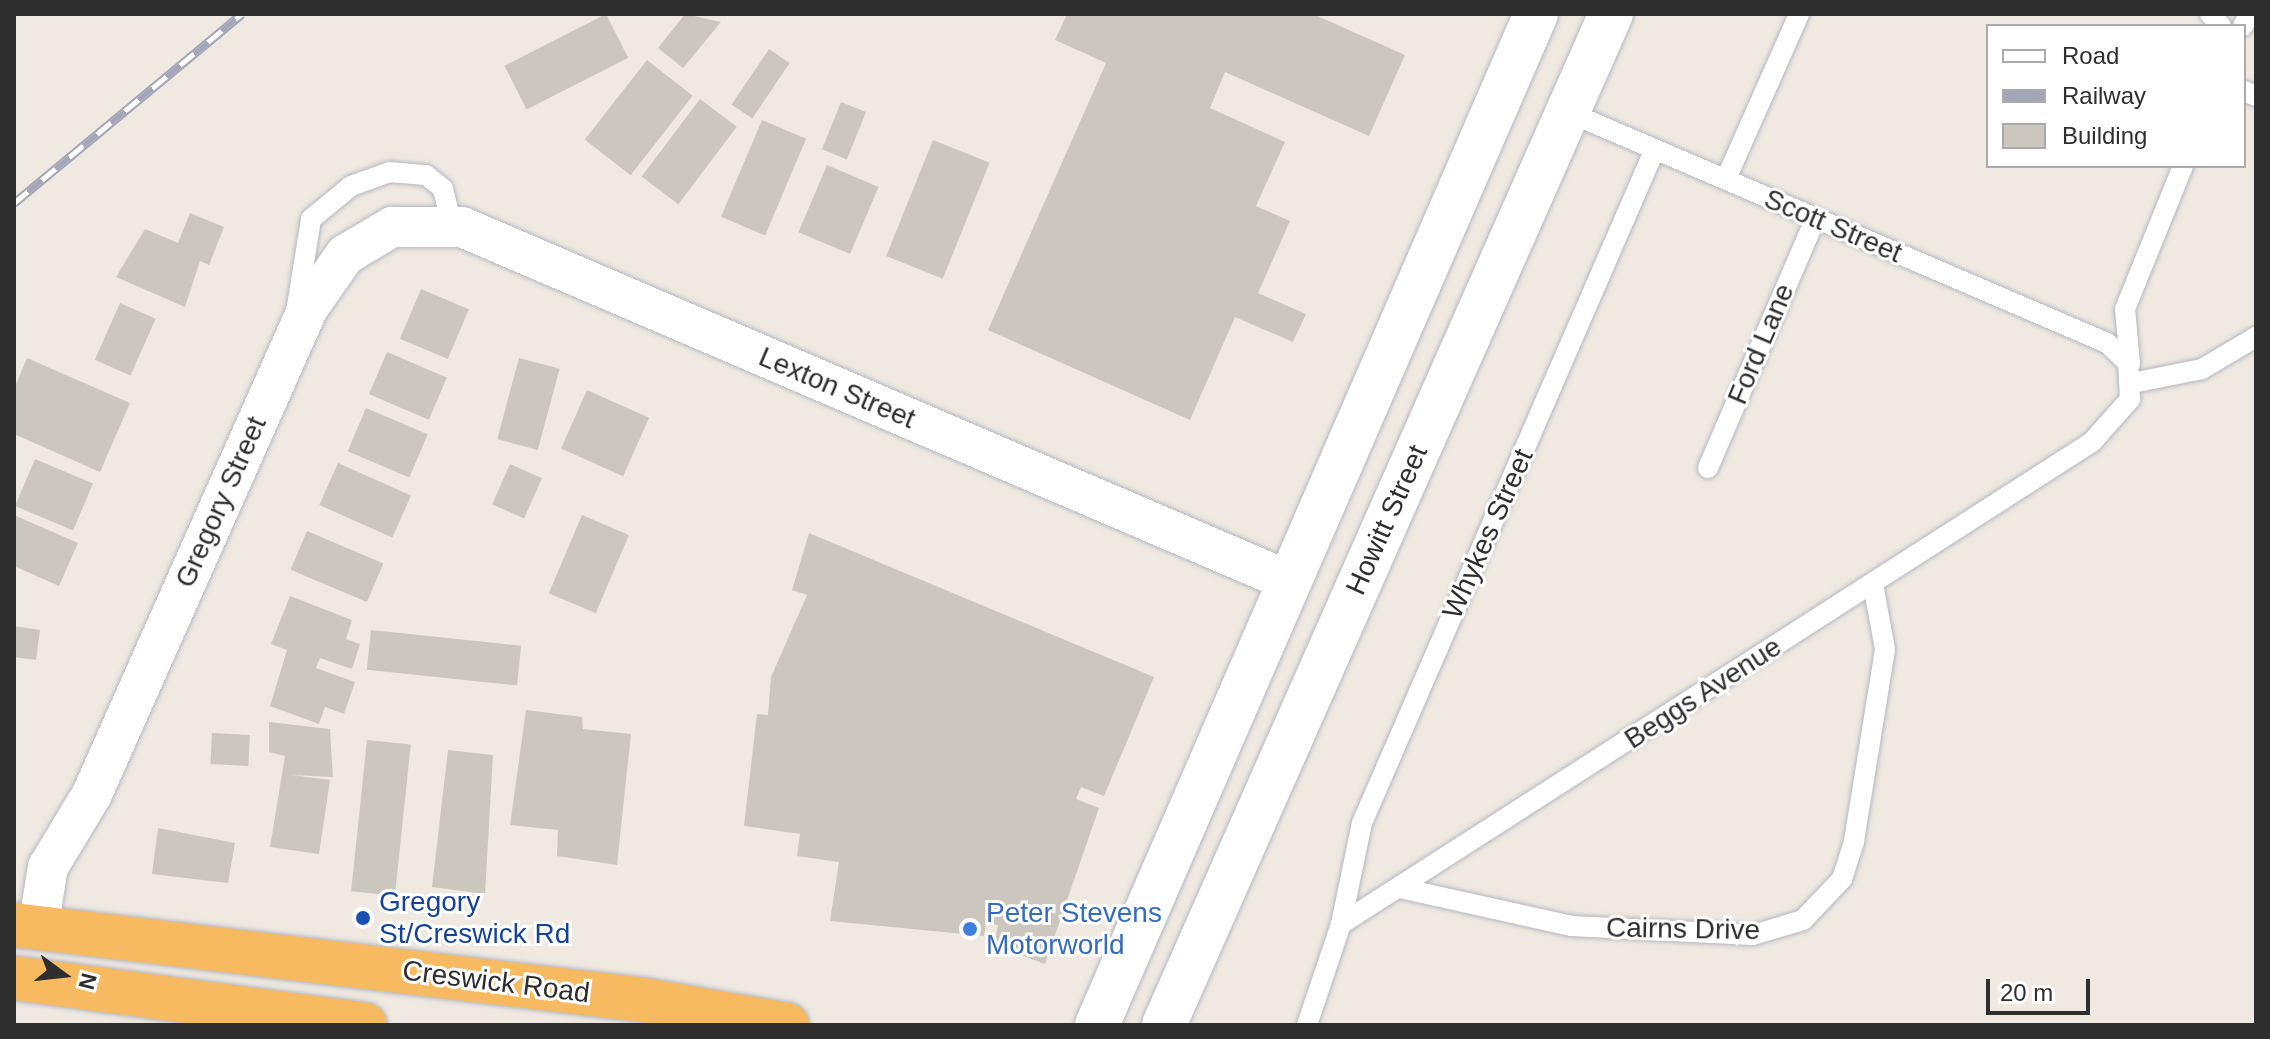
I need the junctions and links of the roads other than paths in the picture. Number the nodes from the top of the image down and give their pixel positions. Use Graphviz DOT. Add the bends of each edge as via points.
graph roads {
  1 [pos="1536,14"];
  2 [pos="1611,14"];
  3 [pos="1799,14"];
  4 [pos="1568,112"];
  5 [pos="1654,151"];
  6 [pos="2182,168"];
  7 [pos="1726,179"];
  8 [pos="1815,219"];
  9 [pos="452,225"];
  10 [pos="378,232"];
  11 [pos="2256,337"];
  12 [pos="292,344"];
  13 [pos="2131,376"];
  14 [pos="1708,468"];
  15 [pos="1291,582"];
  16 [pos="1873,584"];
  17 [pos="1400,888"];
  18 [pos="1341,924"];
  19 [pos="40,928"];
  20 [pos="30,980"];
  21 [pos="365,1025"];
  22 [pos="787,1025"];
  23 [pos="1097,1025"];
  24 [pos="1164,1025"];
  25 [pos="1307,1025"];
  1 -- 15 [label="main road"];
  2 -- 4 [label="main road, Howitt Street"];
  3 -- 7 [label="lane"];
  4 -- 5 [label="lane, Scott Street"];
  4 -- 24 [label="main road, Howitt Street"];
  5 -- 7 [label="lane, Scott Street"];
  5 -- 18 [label="lane, Whykes Street" via="1362,823"];
  6 -- 13 [label="lane" via="2127,300 2122,324"];
  7 -- 8 [label="lane, Scott Street"];
  8 -- 13 [label="lane, Scott Street" via="2098,339"];
  8 -- 14 [label="lane, Ford Lane"];
  9 -- 10 [label="street, Lexton Street" via="419,222"];
  9 -- 12 [label="lane" via="443,189 416,172 377,174 328,200 307,231"];
  9 -- 15 [label="street, Lexton Street"];
  10 -- 12 [label="street, Gregory Street" via="337,264"];
  11 -- 13 [label="lane" via="2202,369"];
  12 -- 19 [label="street, Gregory Street" via="92,794"];
  13 -- 16 [label="lane, Beggs Avenue" via="2123,412 2092,442"];
  15 -- 23 [label="main road"];
  16 -- 17 [label="lane, Beggs Avenue"];
  16 -- 17 [label="lane, Cairns Drive" via="1884,660 1854,841 1842,879 1803,920 1753,935 1571,926 1461,908"];
  17 -- 18 [label="lane, Beggs Avenue"];
  18 -- 25 [label="lane"];
  19 -- 20 [label="highway"];
  19 -- 22 [label="highway, Creswick Road" via="643,1000"];
  20 -- 21 [label="highway"];
}
